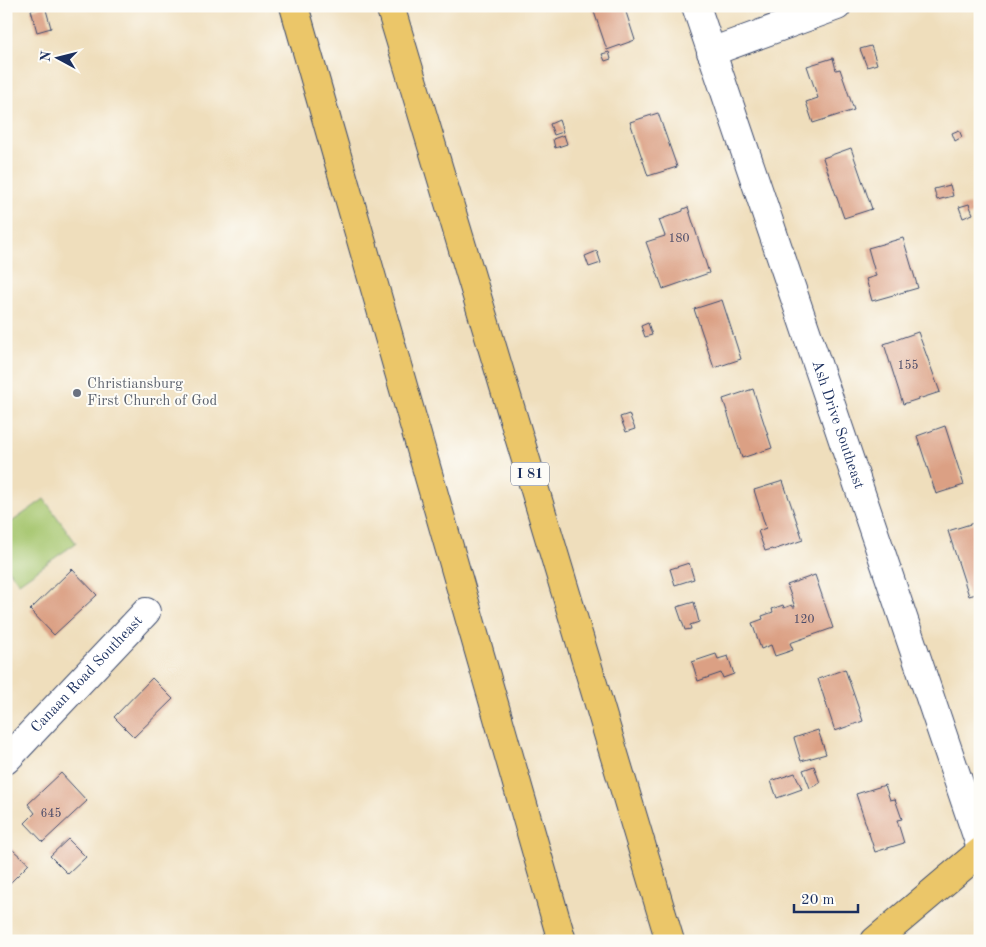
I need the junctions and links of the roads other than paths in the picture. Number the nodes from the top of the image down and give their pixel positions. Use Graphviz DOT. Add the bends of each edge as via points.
graph roads {
  1 [pos="294,6"];
  2 [pos="390,6"];
  3 [pos="696,6"];
  4 [pos="837,6"];
  5 [pos="711,52"];
  6 [pos="146,612"];
  7 [pos="6,760"];
  8 [pos="980,845"];
  9 [pos="980,852"];
  10 [pos="562,941"];
  11 [pos="670,941"];
  12 [pos="875,941"];
  1 -- 10 [label="main road"];
  2 -- 11 [label="main road, I 81"];
  3 -- 5 [label="street, Ash Drive Southeast"];
  4 -- 5 [label="street"];
  5 -- 8 [label="street, Ash Drive Southeast"];
  6 -- 7 [label="street, Canaan Road Southeast"];
  9 -- 12 [label="main road"];
}
